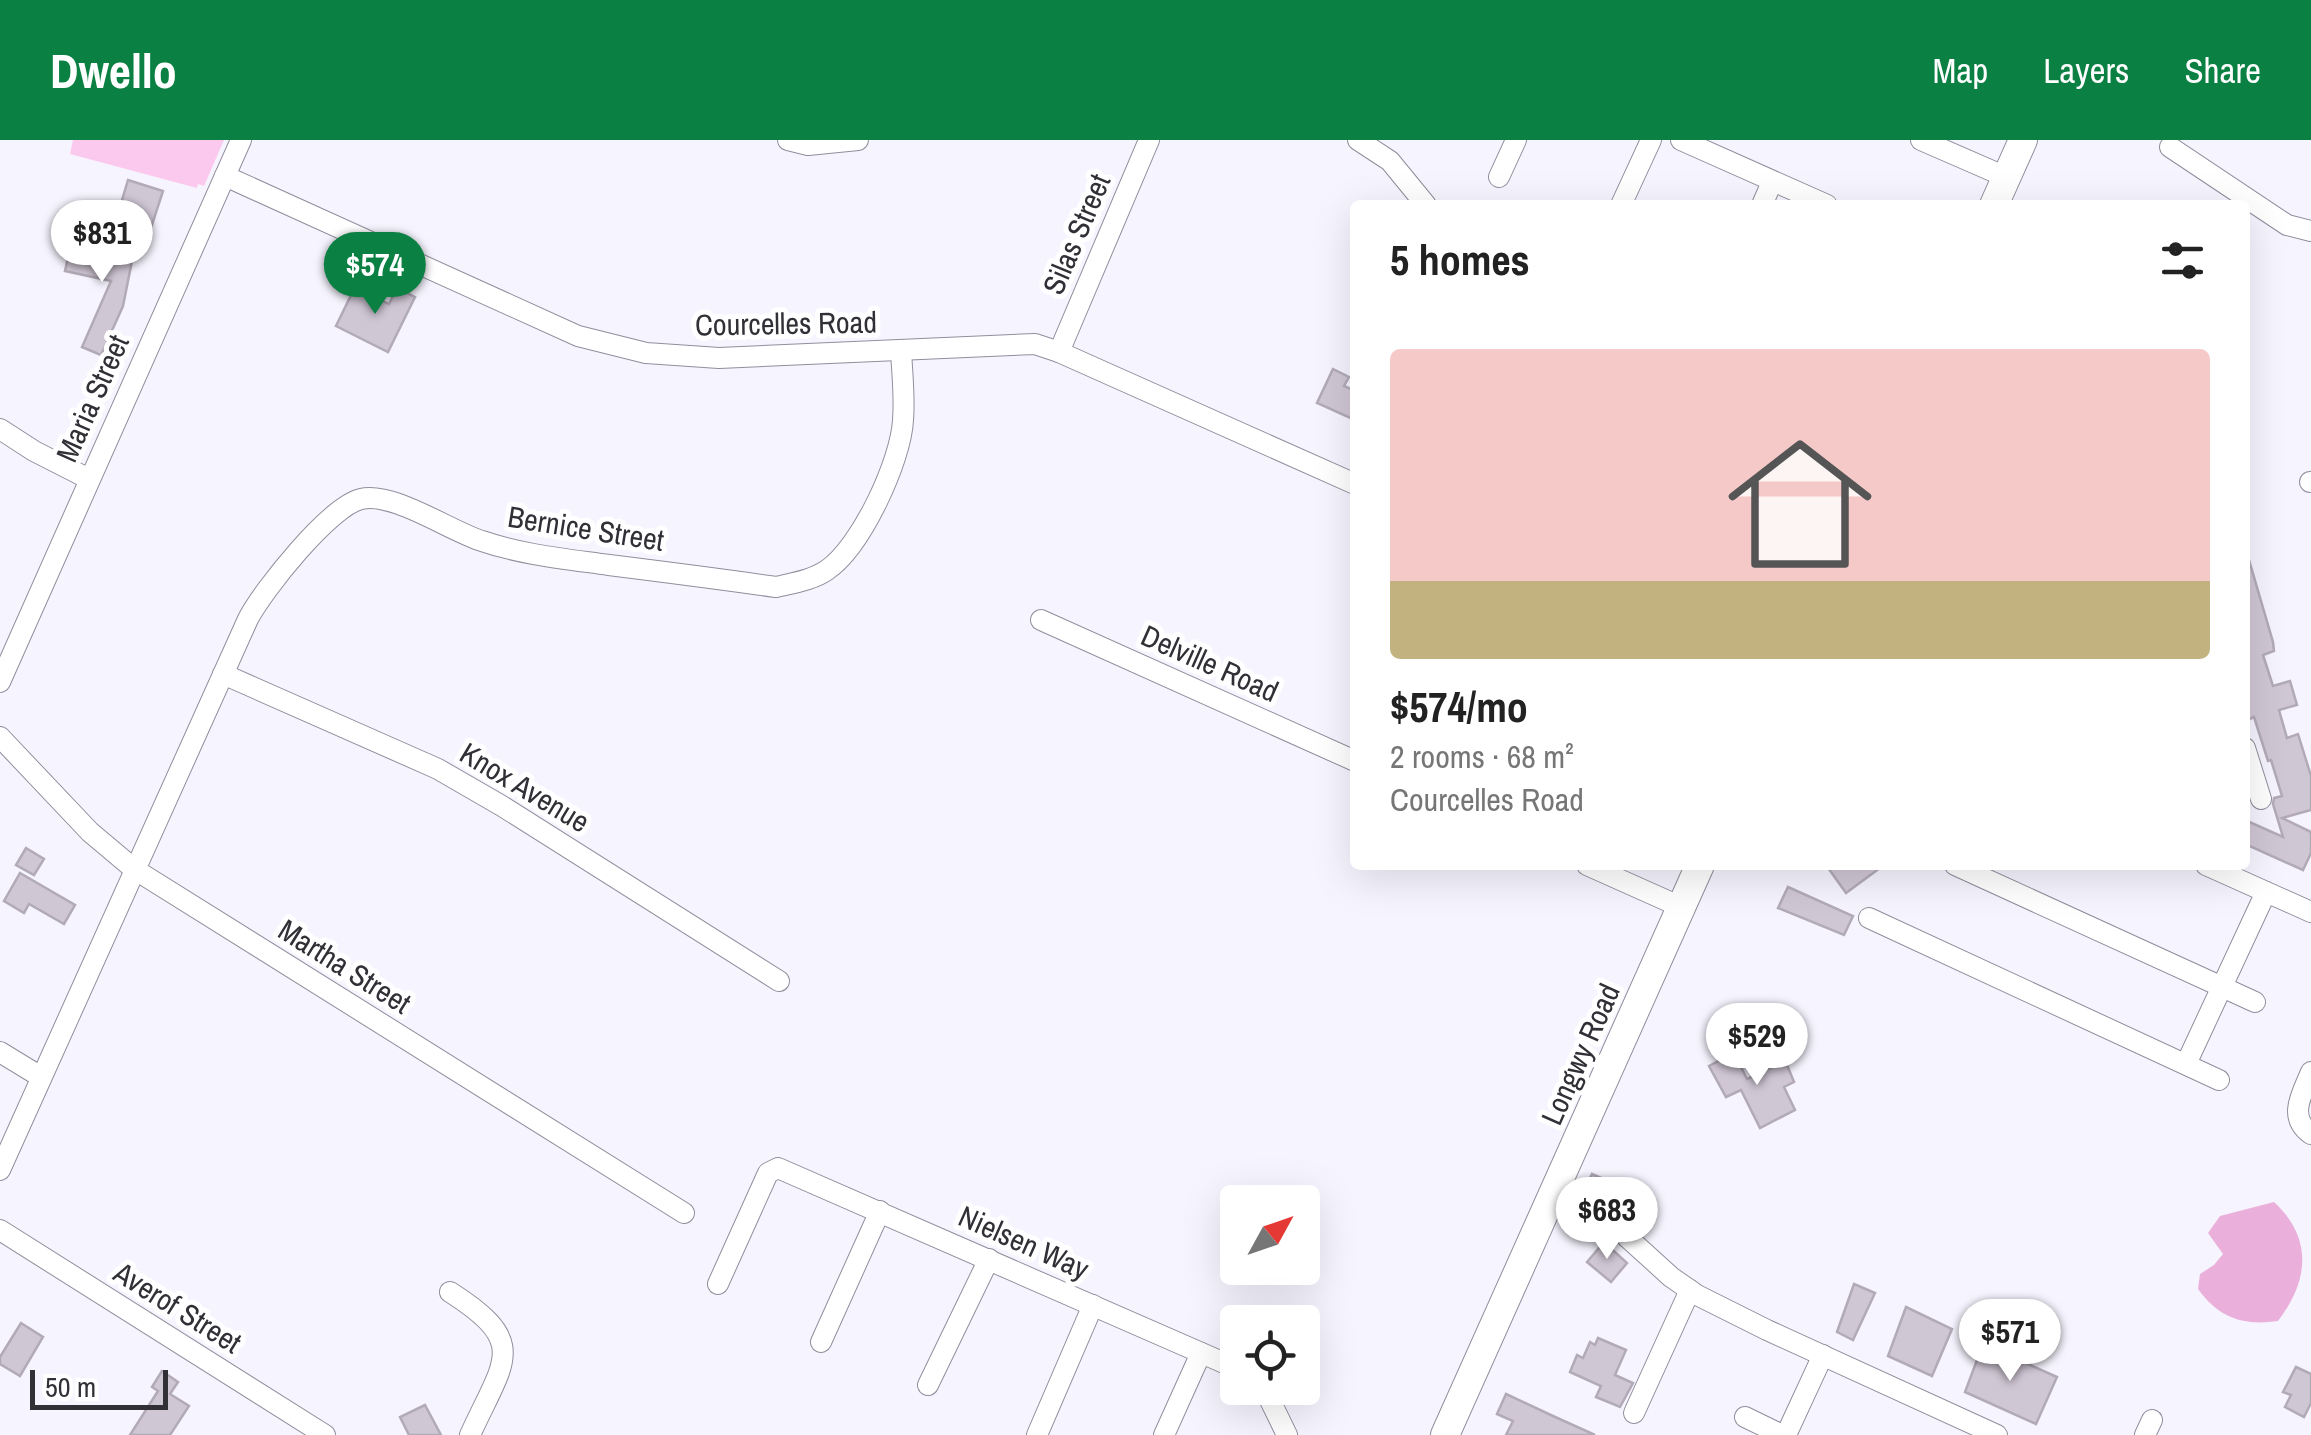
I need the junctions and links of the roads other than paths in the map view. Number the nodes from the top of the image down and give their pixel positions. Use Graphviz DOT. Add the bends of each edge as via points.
graph roads {
  1 [pos="241,140"];
  2 [pos="788,140"];
  3 [pos="858,140"];
  4 [pos="1149,140"];
  5 [pos="1358,140"];
  6 [pos="1516,140"];
  7 [pos="1651,140"];
  8 [pos="1681,140"];
  9 [pos="1921,140"];
  10 [pos="2023,140"];
  11 [pos="2170,147"];
  12 [pos="225,176"];
  13 [pos="1499,177"];
  14 [pos="2006,177"];
  15 [pos="1772,182"];
  16 [pos="1422,200"];
  17 [pos="1624,200"];
  18 [pos="1764,200"];
  19 [pos="1815,200"];
  20 [pos="1996,200"];
  21 [pos="2250,200"];
  22 [pos="2250,200"];
  23 [pos="2311,232"];
  24 [pos="900,350"];
  25 [pos="1059,352"];
  26 [pos="0,428"];
  27 [pos="89,479"];
  28 [pos="1350,482"];
  29 [pos="1041,620"];
  30 [pos="223,674"];
  31 [pos="0,682"];
  32 [pos="0,738"];
  33 [pos="1350,759"];
  34 [pos="2250,764"];
  35 [pos="2261,799"];
  36 [pos="134,869"];
  37 [pos="1599,870"];
  38 [pos="1698,870"];
  39 [pos="1966,870"];
  40 [pos="2217,870"];
  41 [pos="2266,892"];
  42 [pos="1681,907"];
  43 [pos="2311,912"];
  44 [pos="1869,918"];
  45 [pos="779,981"];
  46 [pos="2223,985"];
  47 [pos="2255,1002"];
  48 [pos="0,1052"];
  49 [pos="2186,1064"];
  50 [pos="2311,1072"];
  51 [pos="41,1077"];
  52 [pos="2219,1080"];
  53 [pos="2311,1134"];
  54 [pos="0,1170"];
  55 [pos="1557,1184"];
  56 [pos="880,1211"];
  57 [pos="684,1213"];
  58 [pos="0,1230"];
  59 [pos="989,1259"];
  60 [pos="718,1284"];
  61 [pos="1690,1290"];
  62 [pos="450,1292"];
  63 [pos="1092,1305"];
  64 [pos="821,1342"];
  65 [pos="1200,1353"];
  66 [pos="1822,1355"];
  67 [pos="1220,1361"];
  68 [pos="928,1385"];
  69 [pos="1272,1405"];
  70 [pos="1634,1414"];
  71 [pos="1745,1418"];
  72 [pos="1962,1428"];
  73 [pos="325,1435"];
  74 [pos="470,1435"];
  75 [pos="1037,1435"];
  76 [pos="1164,1435"];
  77 [pos="1287,1435"];
  78 [pos="1446,1435"];
  79 [pos="1784,1435"];
  80 [pos="1997,1435"];
  1 -- 12 [label="street, Maria Street"];
  2 -- 3 [label="street"];
  4 -- 25 [label="street, Silas Street"];
  5 -- 16 [label="street" via="1390,161"];
  6 -- 13 [label="street"];
  7 -- 17 [label="street"];
  8 -- 15 [label="street"];
  9 -- 14 [label="street"];
  10 -- 14 [label="street"];
  11 -- 21 [label="street"];
  12 -- 24 [label="street, Courcelles Road" via="609,345 719,358"];
  12 -- 27 [label="street, Maria Street"];
  14 -- 20 [label="street"];
  15 -- 18 [label="street"];
  15 -- 19 [label="street"];
  22 -- 23 [label="street"];
  24 -- 25 [label="street, Courcelles Road" via="1011,343"];
  24 -- 30 [label="street, Bernice Street" via="901,438 863,530 824,573 776,586 534,555 480,541 379,497 360,499 322,526 258,599"];
  25 -- 28 [label="street, Courcelles Road"];
  26 -- 27 [label="street"];
  27 -- 31 [label="street, Maria Street"];
  29 -- 33 [label="street, Delville Road"];
  30 -- 36 [label="street, Bernice Street"];
  30 -- 45 [label="street, Knox Avenue" via="438,769"];
  32 -- 36 [label="street, Martha Street"];
  34 -- 35 [label="street"];
  36 -- 51 [label="street, Bernice Street"];
  36 -- 57 [label="street, Martha Street"];
  37 -- 42 [label="street"];
  38 -- 42 [label="street, Longwy Road"];
  39 -- 46 [label="street"];
  40 -- 41 [label="street"];
  41 -- 43 [label="street"];
  41 -- 46 [label="street"];
  42 -- 55 [label="street, Longwy Road"];
  44 -- 49 [label="street"];
  46 -- 47 [label="street"];
  46 -- 49 [label="street"];
  48 -- 51 [label="street"];
  49 -- 52 [label="street"];
  50 -- 53 [label="street" via="2297,1106"];
  51 -- 54 [label="street, Bernice Street"];
  55 -- 61 [label="street"];
  55 -- 78 [label="street, Longwy Road"];
  56 -- 59 [label="street, Nielsen Way"];
  56 -- 60 [label="street, Nielsen Way" via="774,1169"];
  56 -- 64 [label="street"];
  58 -- 73 [label="street, Averof Street"];
  59 -- 63 [label="street, Nielsen Way"];
  59 -- 68 [label="street"];
  61 -- 66 [label="street"];
  61 -- 70 [label="street"];
  62 -- 74 [label="street" via="491,1322 504,1344"];
  63 -- 65 [label="street, Nielsen Way"];
  63 -- 75 [label="street"];
  65 -- 67 [label="street, Nielsen Way"];
  65 -- 76 [label="street"];
  66 -- 72 [label="street"];
  66 -- 79 [label="street"];
  69 -- 77 [label="street"];
  71 -- 79 [label="street"];
  72 -- 80 [label="street"];
}
